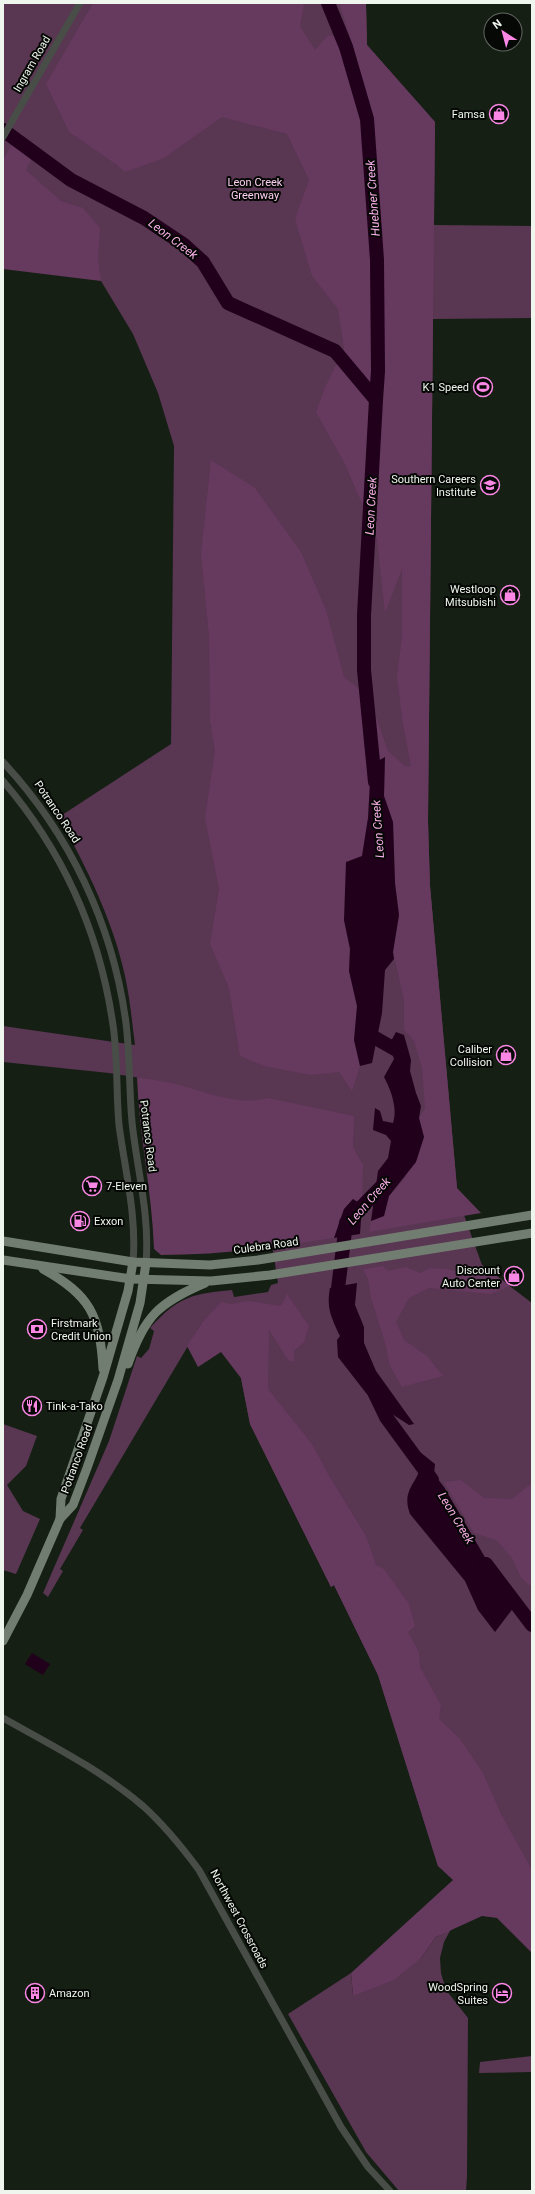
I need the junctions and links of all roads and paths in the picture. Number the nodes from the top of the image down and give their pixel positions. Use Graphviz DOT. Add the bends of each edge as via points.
graph roads {
  1 [pos="80,3"];
  2 [pos="3,137"];
  3 [pos="3,762"];
  4 [pos="3,781"];
  5 [pos="83,877"];
  6 [pos="70,883"];
  7 [pos="126,1024"];
  8 [pos="113,1026"];
  9 [pos="532,1216"];
  10 [pos="532,1233"];
  11 [pos="3,1241"];
  12 [pos="3,1260"];
  13 [pos="133,1262"];
  14 [pos="146,1263"];
  15 [pos="36,1265"];
  16 [pos="131,1279"];
  17 [pos="144,1280"];
  18 [pos="211,1281"];
  19 [pos="103,1377"];
  20 [pos="118,1380"];
  21 [pos="60,1519"];
  22 [pos="4,1636"];
  23 [pos="3,1718"];
  24 [pos="390,2191"];
  1 -- 2 [label="street, Ingram Road"];
  3 -- 5 [label="street, Potranco Road" via="46,815"];
  4 -- 6 [label="street, Potranco Road" via="44,836"];
  5 -- 6 [label="street"];
  5 -- 7 [label="street, Potranco Road" via="108,942 119,982"];
  6 -- 8 [label="street, Potranco Road" via="96,947"];
  7 -- 8 [label="street"];
  7 -- 14 [label="street, Potranco Road" via="132,1122 145,1208"];
  8 -- 13 [label="street, Potranco Road" via="119,1124 132,1212"];
  9 -- 14 [label="main road, Culebra Road" via="267,1259 210,1265"];
  10 -- 18 [label="main road" via="270,1275"];
  11 -- 13 [label="main road, Culebra Road"];
  12 -- 15 [label="main road"];
  13 -- 14 [label="main road, Culebra Road"];
  13 -- 16 [label="main road, Potranco Road"];
  14 -- 17 [label="main road, Potranco Road"];
  15 -- 16 [label="main road"];
  15 -- 19 [label="main road" via="71,1286 90,1308 100,1334"];
  16 -- 17 [label="main road"];
  16 -- 19 [label="main road, Potranco Road"];
  17 -- 18 [label="main road"];
  17 -- 20 [label="main road, Potranco Road"];
  18 -- 20 [label="main road" via="182,1293 156,1311 144,1325"];
  19 -- 21 [label="main road, Potranco Road" via="61,1499"];
  20 -- 21 [label="main road, Potranco Road" via="73,1505"];
  21 -- 22 [label="main road" via="27,1595"];
  23 -- 24 [label="street, Northwest Crossroads" via="107,1778 143,1806 176,1839 199,1870 341,2127 368,2167"];
}
